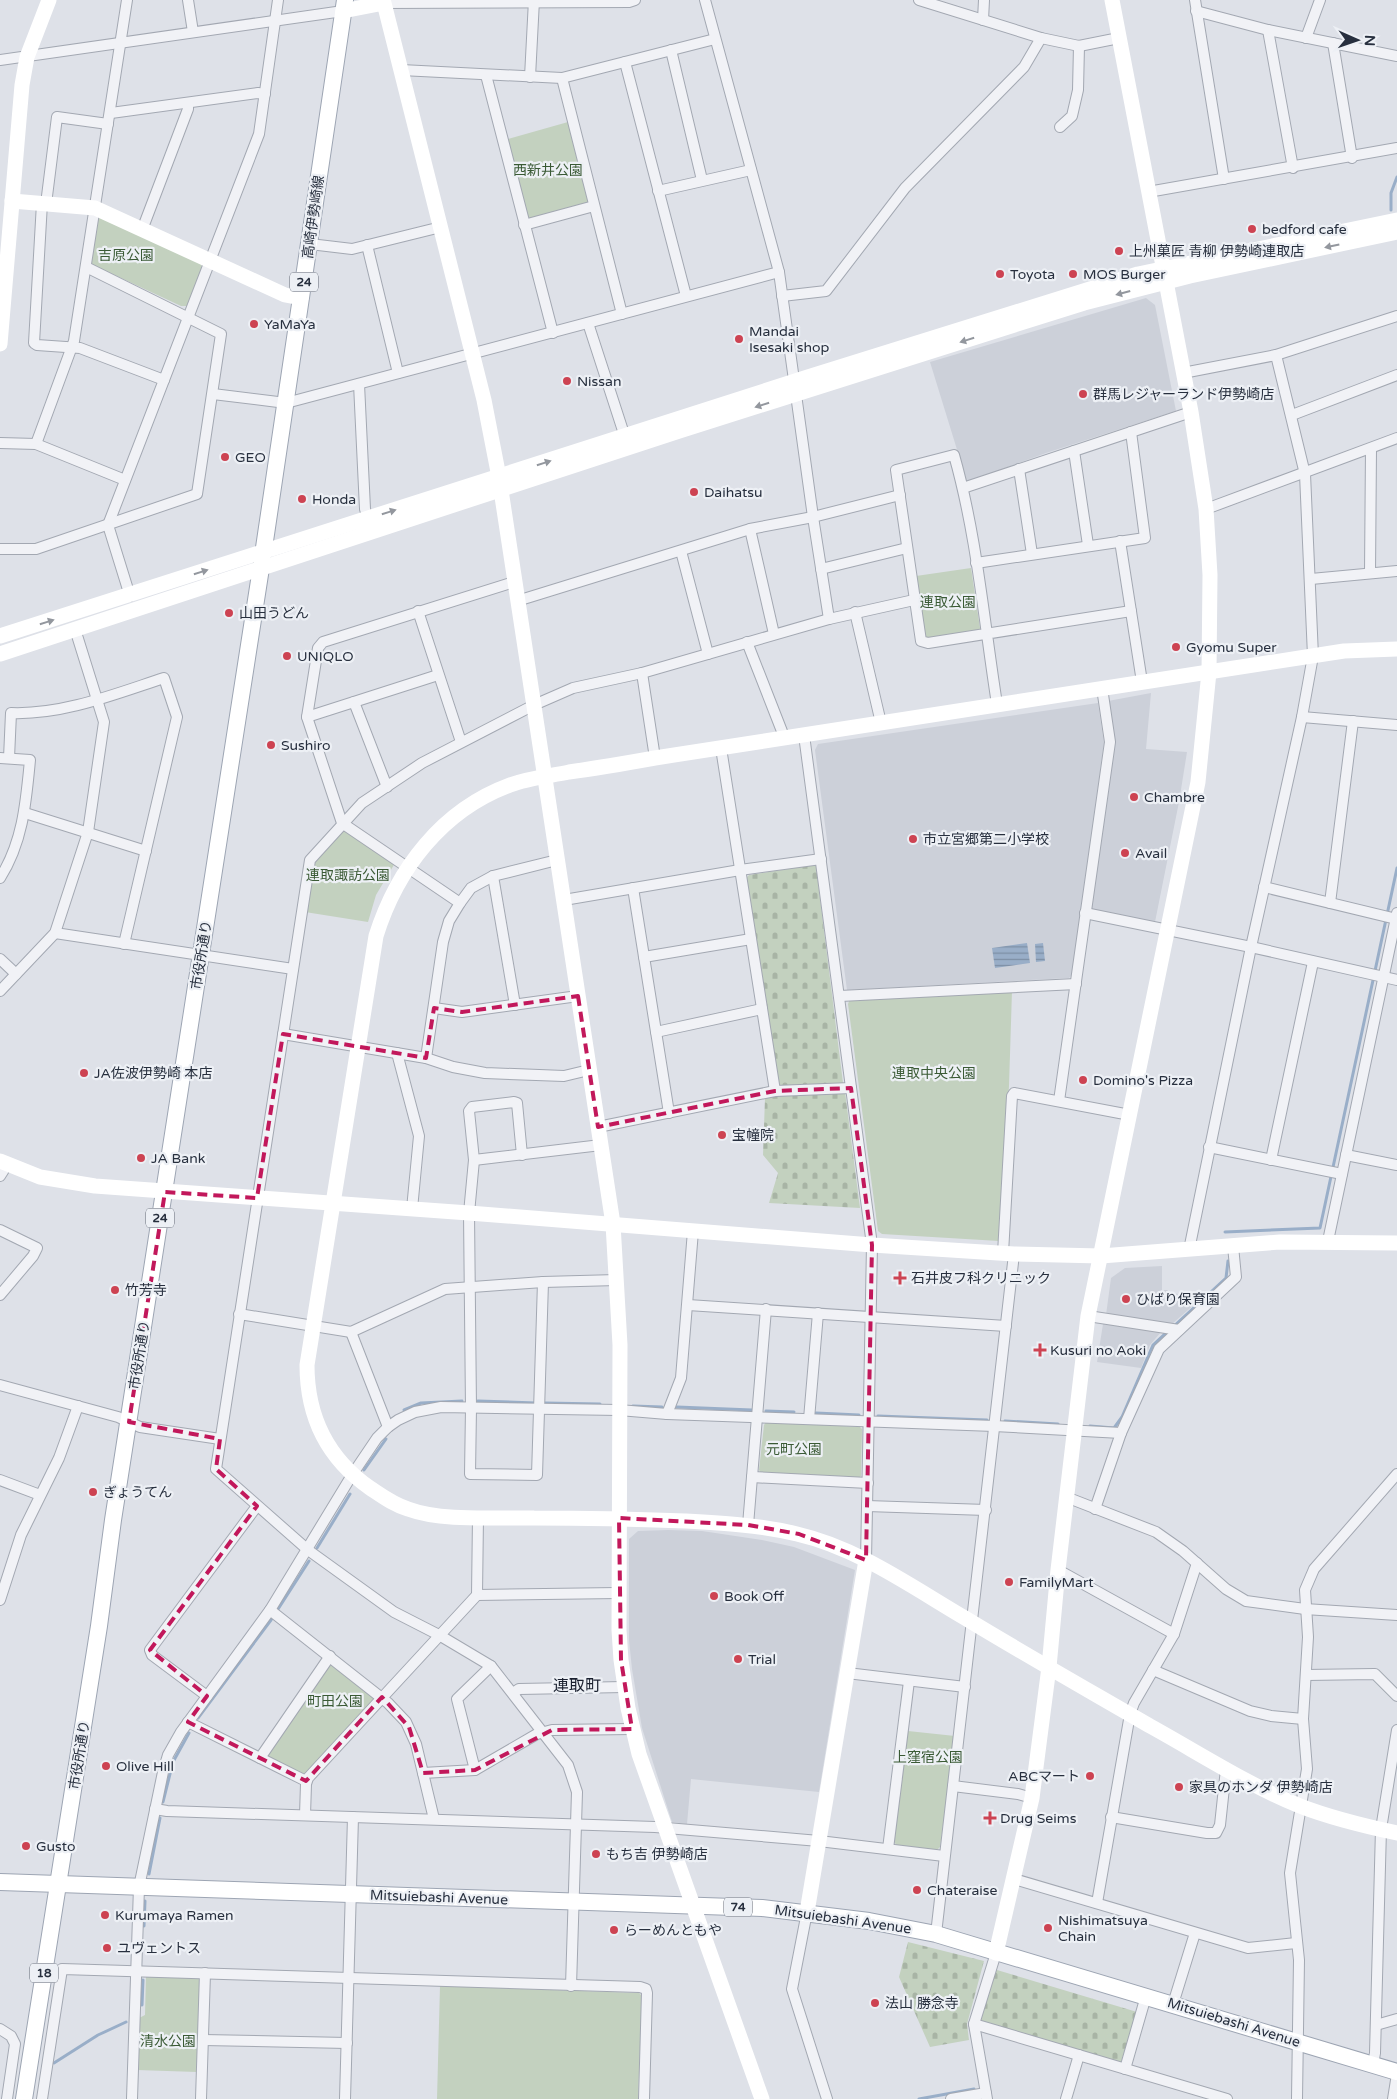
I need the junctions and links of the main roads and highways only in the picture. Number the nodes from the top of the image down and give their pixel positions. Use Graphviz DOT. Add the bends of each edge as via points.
graph roads {
  1 [pos="344,6"];
  2 [pos="264,552"];
  3 [pos="0,1882"];
  4 [pos="58,1884"];
  5 [pos="1397,2073"];
  6 [pos="24,2099"];
  1 -- 2 [label="main road, 高崎伊勢崎線 / 24"];
  2 -- 4 [label="main road, 市役所通り / 24"];
  3 -- 4 [label="main road, Mitsuiebashi Avenue"];
  4 -- 5 [label="main road, Mitsuiebashi Avenue / 74" via="692,1905 806,1912 936,1934"];
  4 -- 6 [label="main road, 市役所通り / 18"];
}
